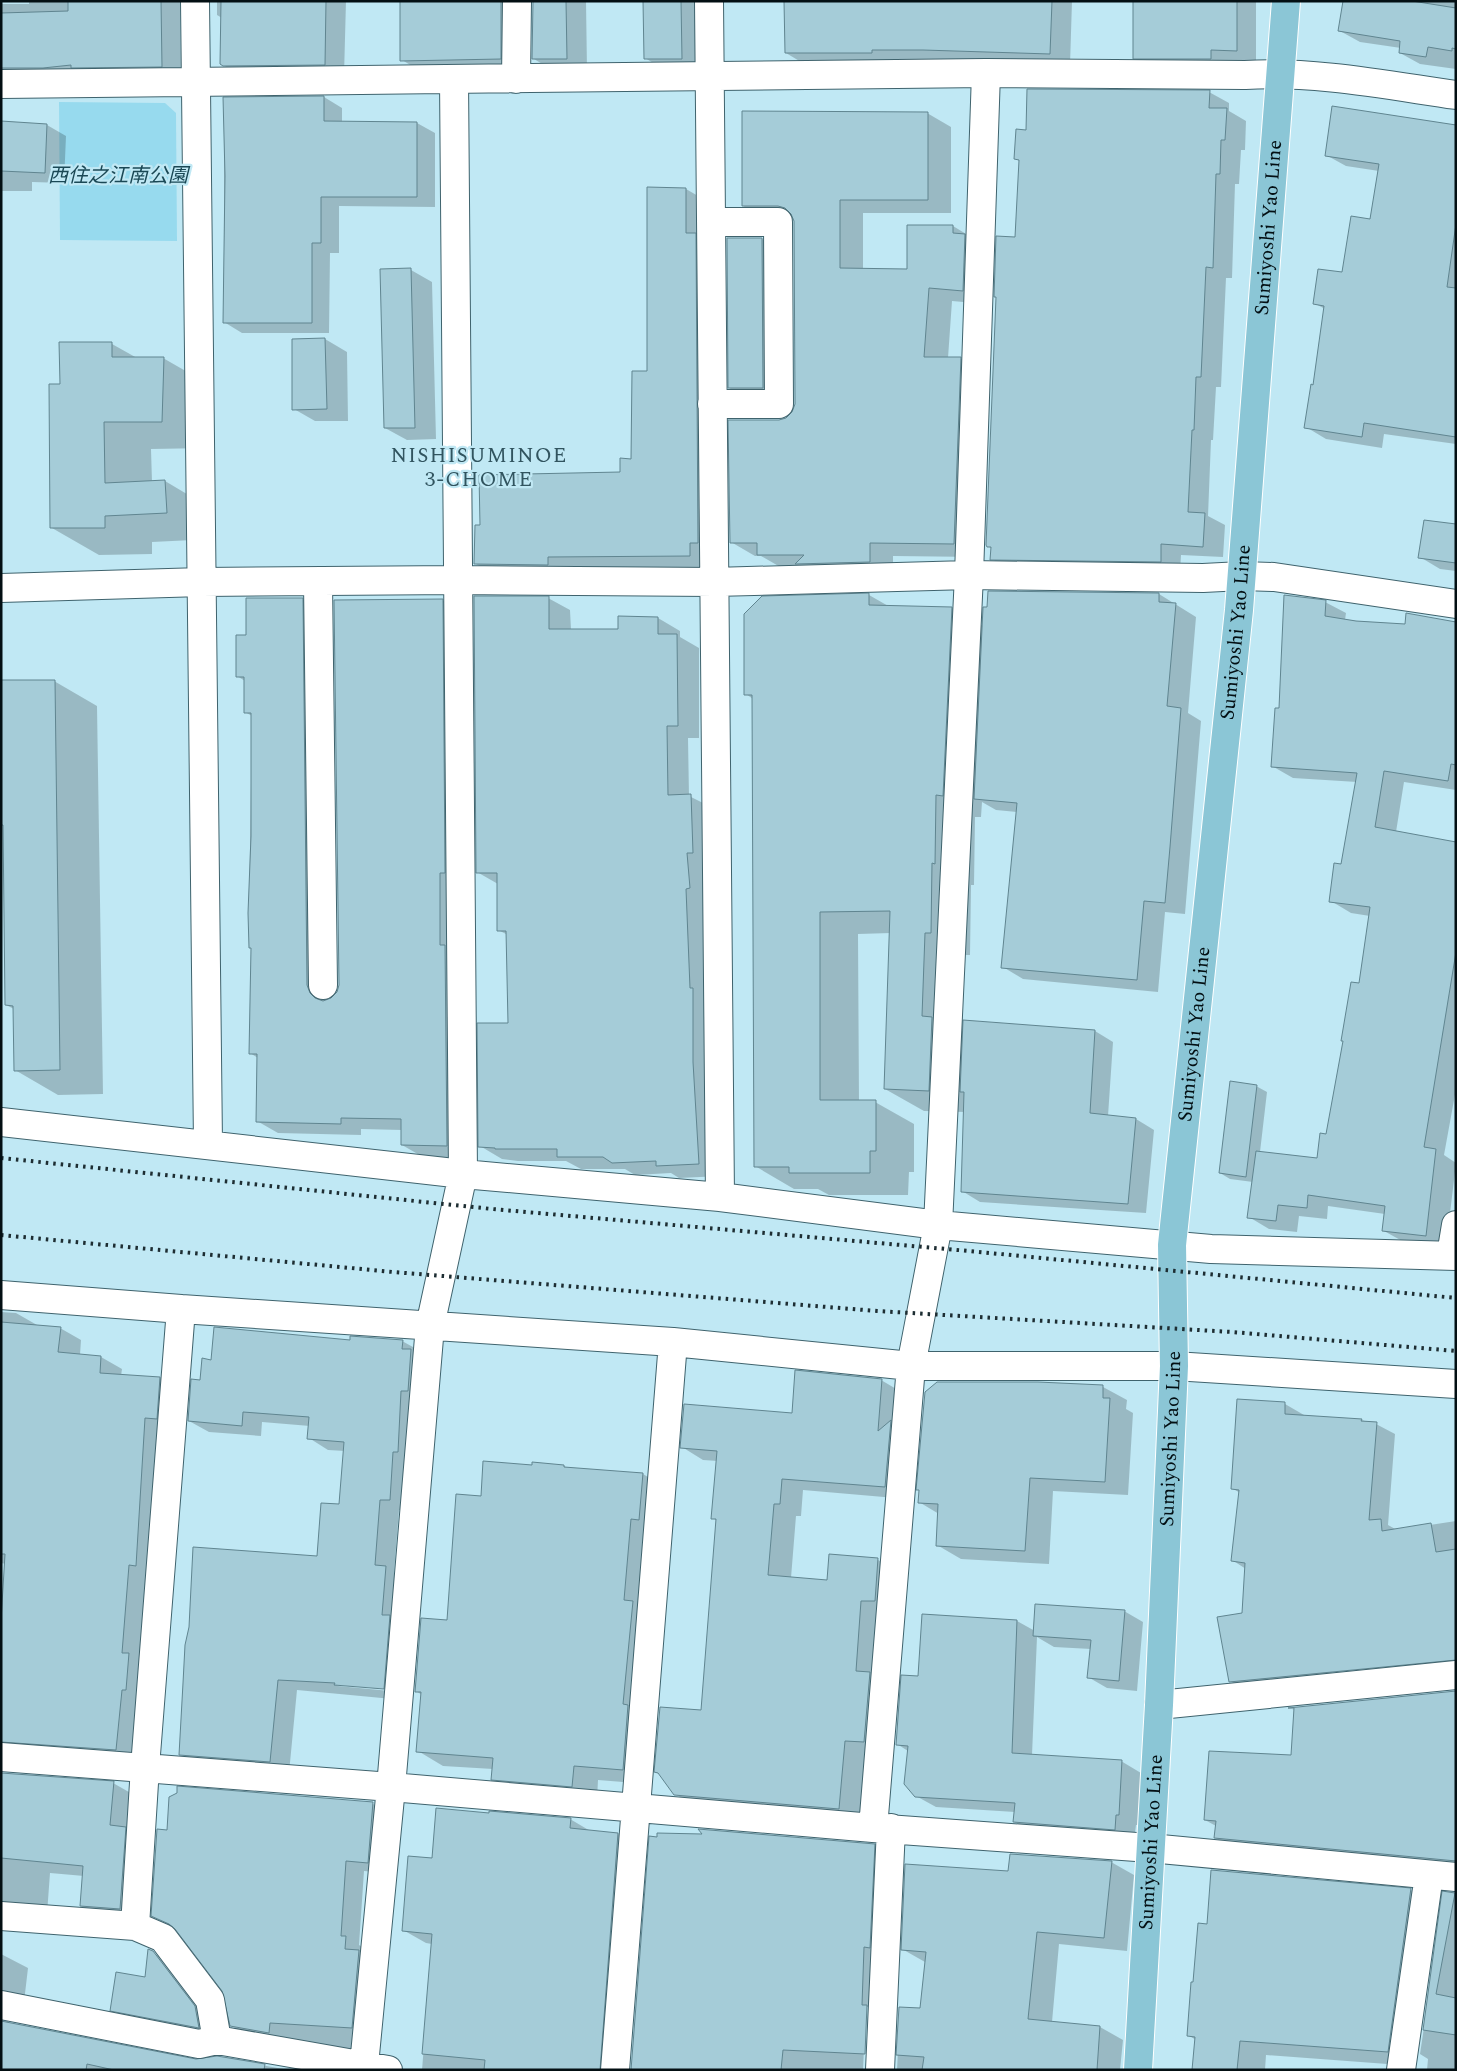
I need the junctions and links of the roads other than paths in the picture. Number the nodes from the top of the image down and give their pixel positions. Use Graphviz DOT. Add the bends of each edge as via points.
graph roads {
  1 [pos="195,1"];
  2 [pos="517,1"];
  3 [pos="709,1"];
  4 [pos="1286,1"];
  5 [pos="986,73"];
  6 [pos="1280,73"];
  7 [pos="709,76"];
  8 [pos="454,79"];
  9 [pos="516,79"];
  10 [pos="197,82"];
  11 [pos="1,84"];
  12 [pos="1456,95"];
  13 [pos="711,222"];
  14 [pos="712,404"];
  15 [pos="969,575"];
  16 [pos="1242,576"];
  17 [pos="458,580"];
  18 [pos="202,582"];
  19 [pos="318,582"];
  20 [pos="714,582"];
  21 [pos="1,588"];
  22 [pos="1456,604"];
  23 [pos="323,985"];
  24 [pos="1,1122"];
  25 [pos="208,1144"];
  26 [pos="462,1174"];
  27 [pos="720,1197"];
  28 [pos="938,1225"];
  29 [pos="1456,1226"];
  30 [pos="1172,1246"];
  31 [pos="1454,1256"];
  32 [pos="1,1295"];
  33 [pos="181,1309"];
  34 [pos="430,1326"];
  35 [pos="674,1342"];
  36 [pos="911,1366"];
  37 [pos="1174,1366"];
  38 [pos="1456,1384"];
  39 [pos="1456,1675"];
  40 [pos="1159,1705"];
  41 [pos="1,1757"];
  42 [pos="145,1768"];
  43 [pos="391,1787"];
  44 [pos="636,1808"];
  45 [pos="882,1828"];
  46 [pos="1150,1848"];
  47 [pos="1429,1875"];
  48 [pos="1456,1877"];
  49 [pos="1,1916"];
  50 [pos="135,1926"];
  51 [pos="1,2005"];
  52 [pos="217,2040"];
  53 [pos="376,2068"];
  54 [pos="615,2070"];
  55 [pos="880,2070"];
  56 [pos="1138,2070"];
  57 [pos="1401,2070"];
  1 -- 10 [label="street"];
  2 -- 9 [label="street"];
  3 -- 7 [label="street"];
  4 -- 6 [label="main road, Sumiyoshi Yao Line"];
  5 -- 6 [label="street"];
  5 -- 7 [label="street"];
  5 -- 15 [label="street"];
  6 -- 12 [label="street"];
  6 -- 16 [label="main road, Sumiyoshi Yao Line"];
  7 -- 9 [label="street"];
  7 -- 13 [label="street"];
  8 -- 9 [label="street"];
  8 -- 10 [label="street"];
  8 -- 17 [label="street"];
  10 -- 11 [label="street"];
  10 -- 18 [label="street"];
  13 -- 14 [label="street"];
  13 -- 14 [label="street" via="778,222 779,404"];
  14 -- 20 [label="street"];
  15 -- 16 [label="street"];
  15 -- 20 [label="street"];
  15 -- 28 [label="street"];
  16 -- 22 [label="street" via="1274,577"];
  16 -- 30 [label="main road, Sumiyoshi Yao Line"];
  17 -- 19 [label="street"];
  17 -- 20 [label="street"];
  17 -- 26 [label="street"];
  18 -- 19 [label="street"];
  18 -- 21 [label="street"];
  18 -- 25 [label="street"];
  19 -- 23 [label="street"];
  20 -- 27 [label="street"];
  24 -- 25 [label="street"];
  25 -- 26 [label="street"];
  26 -- 27 [label="street"];
  26 -- 34 [label="street"];
  27 -- 28 [label="street"];
  28 -- 30 [label="street"];
  28 -- 36 [label="street"];
  29 -- 31 [label="street"];
  30 -- 31 [label="street"];
  30 -- 37 [label="main road, Sumiyoshi Yao Line"];
  32 -- 33 [label="street"];
  33 -- 34 [label="street"];
  33 -- 42 [label="street"];
  34 -- 35 [label="street"];
  34 -- 43 [label="street"];
  35 -- 36 [label="street"];
  35 -- 44 [label="street"];
  36 -- 37 [label="street"];
  36 -- 45 [label="street"];
  37 -- 38 [label="street"];
  37 -- 40 [label="main road, Sumiyoshi Yao Line"];
  39 -- 40 [label="street"];
  40 -- 46 [label="main road, Sumiyoshi Yao Line"];
  41 -- 42 [label="street"];
  42 -- 43 [label="street"];
  42 -- 50 [label="street"];
  43 -- 44 [label="street"];
  43 -- 53 [label="street"];
  44 -- 45 [label="street"];
  44 -- 54 [label="street"];
  45 -- 46 [label="street"];
  45 -- 55 [label="street"];
  46 -- 47 [label="street"];
  46 -- 56 [label="main road, Sumiyoshi Yao Line"];
  47 -- 48 [label="street"];
  47 -- 57 [label="street"];
  49 -- 50 [label="street"];
  50 -- 52 [label="street" via="163,1938 210,2000"];
  51 -- 52 [label="street" via="199,2044"];
  52 -- 53 [label="street"];
}
